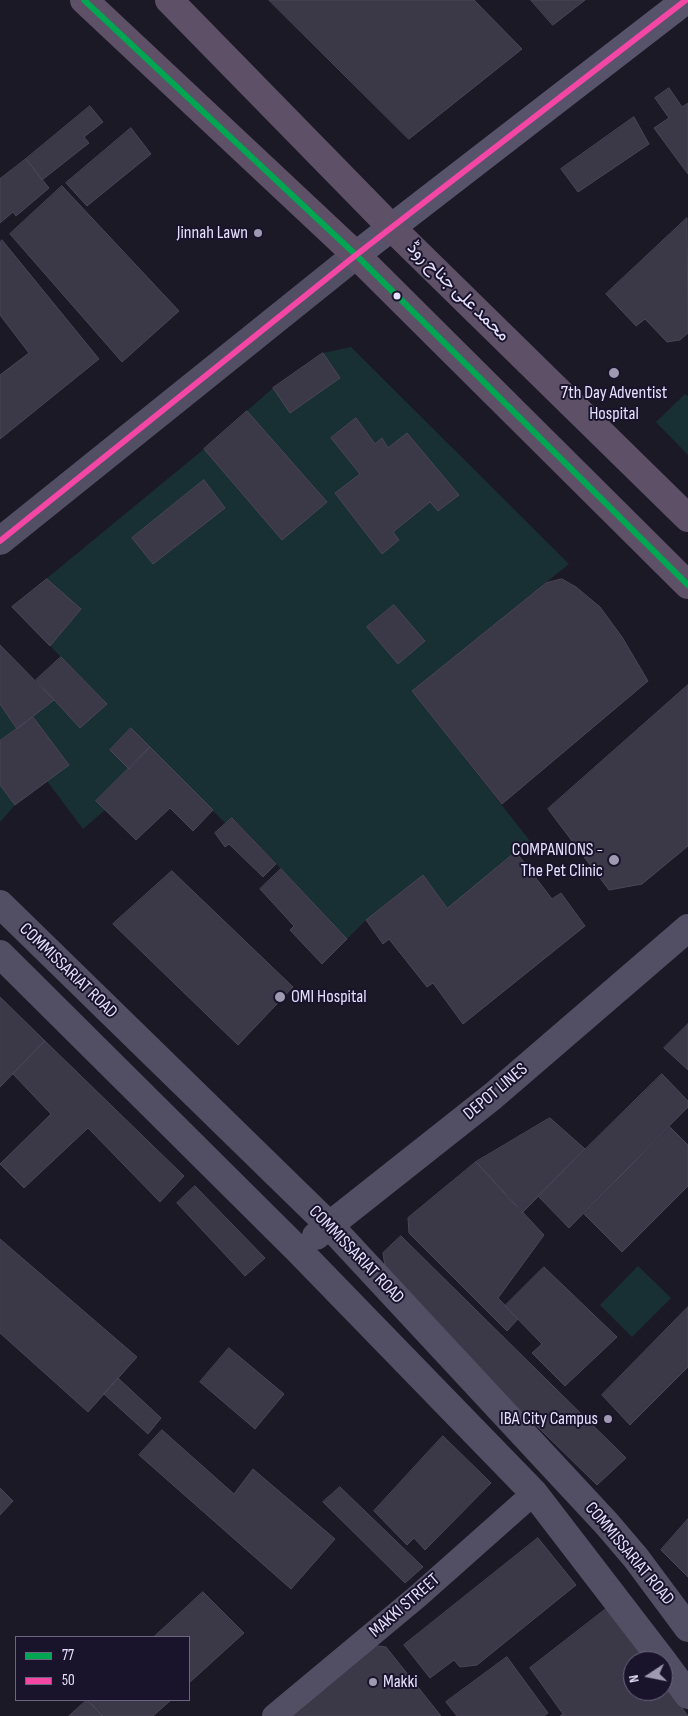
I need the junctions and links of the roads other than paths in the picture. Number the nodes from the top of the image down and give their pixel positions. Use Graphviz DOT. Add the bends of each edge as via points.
graph roads {
  1 [pos="84,0"];
  2 [pos="169,0"];
  3 [pos="686,0"];
  4 [pos="392,228"];
  5 [pos="356,256"];
  6 [pos="688,518"];
  7 [pos="0,541"];
  8 [pos="688,585"];
  9 [pos="0,904"];
  10 [pos="688,928"];
  11 [pos="0,954"];
  12 [pos="329,1225"];
  13 [pos="298,1250"];
  14 [pos="534,1493"];
  15 [pos="688,1628"];
  16 [pos="655,1651"];
  17 [pos="673,1675"];
  18 [pos="688,1695"];
  19 [pos="274,1716"];
  1 -- 5 [label="highway"];
  2 -- 4 [label="highway, محمد علی جناح روڈ"];
  3 -- 4 [label="main road"];
  4 -- 5 [label="main road"];
  4 -- 6 [label="highway, محمد علی جناح روڈ"];
  5 -- 7 [label="street"];
  5 -- 8 [label="highway"];
  9 -- 12 [label="street, COMMISSARIAT ROAD"];
  10 -- 12 [label="street, DEPOT LINES" via="494,1096"];
  11 -- 13 [label="street, COMMISSARIAT ROAD"];
  12 -- 13 [label="street, DEPOT LINES"];
  12 -- 15 [label="street, COMMISSARIAT ROAD" via="607,1524"];
  13 -- 14 [label="street, COMMISSARIAT ROAD"];
  14 -- 16 [label="street, COMMISSARIAT ROAD"];
  14 -- 19 [label="street, MAKKI STREET" via="411,1602"];
  17 -- 18 [label="street, COMMISSARIAT ROAD"];
}
